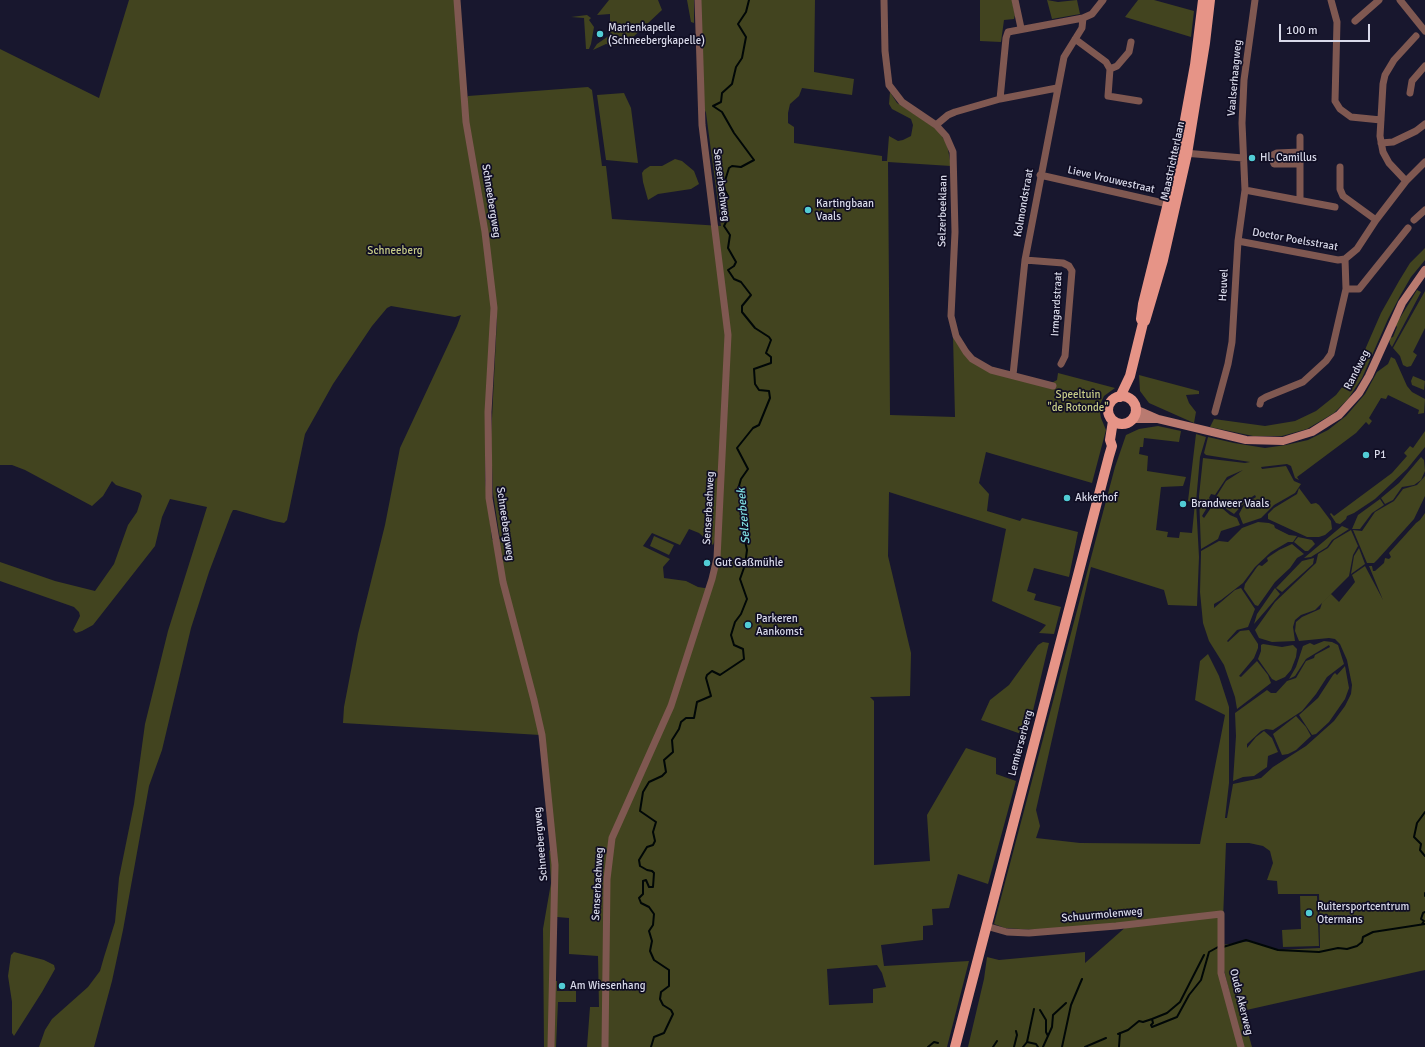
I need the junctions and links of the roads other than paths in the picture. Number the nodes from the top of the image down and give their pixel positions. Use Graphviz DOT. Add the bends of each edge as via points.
graph roads {
  1 [pos="457,0"];
  2 [pos="698,0"];
  3 [pos="884,0"];
  4 [pos="1015,0"];
  5 [pos="1103,0"];
  6 [pos="1203,0"];
  7 [pos="1210,0"];
  8 [pos="1255,0"];
  9 [pos="1331,0"];
  10 [pos="1379,0"];
  11 [pos="1400,0"];
  12 [pos="1083,18"];
  13 [pos="1356,21"];
  14 [pos="1021,28"];
  15 [pos="1424,28"];
  16 [pos="1416,36"];
  17 [pos="1075,39"];
  18 [pos="1131,42"];
  19 [pos="1425,66"];
  20 [pos="1110,69"];
  21 [pos="1057,88"];
  22 [pos="1410,93"];
  23 [pos="1000,99"];
  24 [pos="1139,101"];
  25 [pos="1381,120"];
  26 [pos="1425,124"];
  27 [pos="936,125"];
  28 [pos="1300,137"];
  29 [pos="1381,143"];
  30 [pos="1300,152"];
  31 [pos="1184,153"];
  32 [pos="1243,158"];
  33 [pos="1300,164"];
  34 [pos="1424,165"];
  35 [pos="1340,167"];
  36 [pos="1040,175"];
  37 [pos="1406,181"];
  38 [pos="1245,190"];
  39 [pos="1300,200"];
  40 [pos="1172,205"];
  41 [pos="1335,207"];
  42 [pos="1425,210"];
  43 [pos="1376,220"];
  44 [pos="1414,220"];
  45 [pos="1408,228"];
  46 [pos="1238,241"];
  47 [pos="1345,259"];
  48 [pos="1025,260"];
  49 [pos="1425,270"];
  50 [pos="1346,289"];
  51 [pos="1061,364"];
  52 [pos="1013,375"];
  53 [pos="1053,386"];
  54 [pos="1260,404"];
  55 [pos="1129,406"];
  56 [pos="1215,412"];
  57 [pos="1118,423"];
  58 [pos="1221,914"];
  59 [pos="986,926"];
  60 [pos="551,1047"];
  61 [pos="606,1047"];
  62 [pos="955,1047"];
  63 [pos="1241,1047"];
  1 -- 60 [label="street, Schneebergweg" via="466,122 485,232 494,308 488,412 489,498 503,582 542,735 554,865"];
  2 -- 61 [label="street, Senserbachweg" via="702,125 728,335 717,558 671,706 612,838 607,879"];
  3 -- 27 [label="street, Selzerbeeklaan" via="884,51 889,85 902,102"];
  4 -- 14 [label="street"];
  5 -- 12 [label="street" via="1092,14"];
  6 -- 31 [label="main road, Maastrichterlaan"];
  7 -- 31 [label="main road, Maastrichterlaan" via="1206,43"];
  8 -- 32 [label="street, Vaalserhaagweg" via="1244,80"];
  9 -- 25 [label="street" via="1337,22 1336,101 1340,109 1351,117"];
  10 -- 13 [label="street"];
  11 -- 15 [label="street"];
  12 -- 14 [label="street"];
  12 -- 17 [label="street, Kolmondstraat" via="1082,28"];
  14 -- 23 [label="street" via="1006,34"];
  16 -- 25 [label="street" via="1394,60 1385,75"];
  17 -- 20 [label="street" via="1106,62"];
  17 -- 21 [label="street, Kolmondstraat" via="1064,58"];
  18 -- 20 [label="street" via="1129,52 1117,66"];
  19 -- 22 [label="street" via="1412,81"];
  20 -- 24 [label="street" via="1108,96"];
  21 -- 23 [label="street"];
  21 -- 36 [label="street, Kolmondstraat"];
  23 -- 27 [label="street" via="955,112"];
  25 -- 29 [label="street"];
  26 -- 29 [label="street" via="1392,142"];
  27 -- 52 [label="street, Selzerbeeklaan" via="951,146 954,165 952,326 961,345 972,359 991,370"];
  28 -- 30 [label="street"];
  29 -- 37 [label="street" via="1386,159"];
  30 -- 33 [label="street"];
  30 -- 33 [label="street" via="1277,153 1273,154 1272,158 1277,164"];
  31 -- 32 [label="street"];
  31 -- 40 [label="main road, Maastrichterlaan"];
  32 -- 38 [label="street, Heuvel"];
  33 -- 39 [label="street"];
  34 -- 37 [label="street, Doctor Poelsstraat"];
  35 -- 43 [label="street" via="1340,189 1343,196"];
  36 -- 40 [label="street, Lieve Vrouwestraat"];
  36 -- 48 [label="street, Kolmondstraat"];
  37 -- 43 [label="street, Doctor Poelsstraat"];
  38 -- 39 [label="street"];
  38 -- 46 [label="street, Heuvel"];
  39 -- 41 [label="street"];
  40 -- 55 [label="main road, Maastrichterlaan" via="1151,306 1143,323 1130,376"];
  42 -- 44 [label="street"];
  43 -- 47 [label="street, Doctor Poelsstraat" via="1357,250"];
  45 -- 50 [label="street" via="1359,289"];
  46 -- 47 [label="street, Doctor Poelsstraat" via="1338,260"];
  46 -- 56 [label="street, Heuvel" via="1232,342"];
  47 -- 50 [label="street"];
  48 -- 51 [label="street, Irmgardstraat" via="1063,263 1072,271 1065,356"];
  48 -- 52 [label="street, Kolmondstraat"];
  49 -- 55 [label="main road, Randweg" via="1402,303 1359,393 1344,411 1322,427 1292,439 1262,442 1232,438 1158,419"];
  50 -- 54 [label="street" via="1331,354 1326,361 1303,382 1266,397"];
  52 -- 53 [label="street, Selzerbeeklaan"];
  55 -- 57 [label="main road"];
  55 -- 57 [label="main road, Maastrichterlaan" via="1113,400 1108,407 1109,415"];
  57 -- 59 [label="main road, Lemierserberg" via="1110,440 1112,446"];
  58 -- 59 [label="street, Schuurmolenweg" via="1116,926 1029,932 1007,932"];
  58 -- 63 [label="street, Oude Akerweg" via="1221,973"];
  59 -- 62 [label="main road, Lemierserberg"];
}
